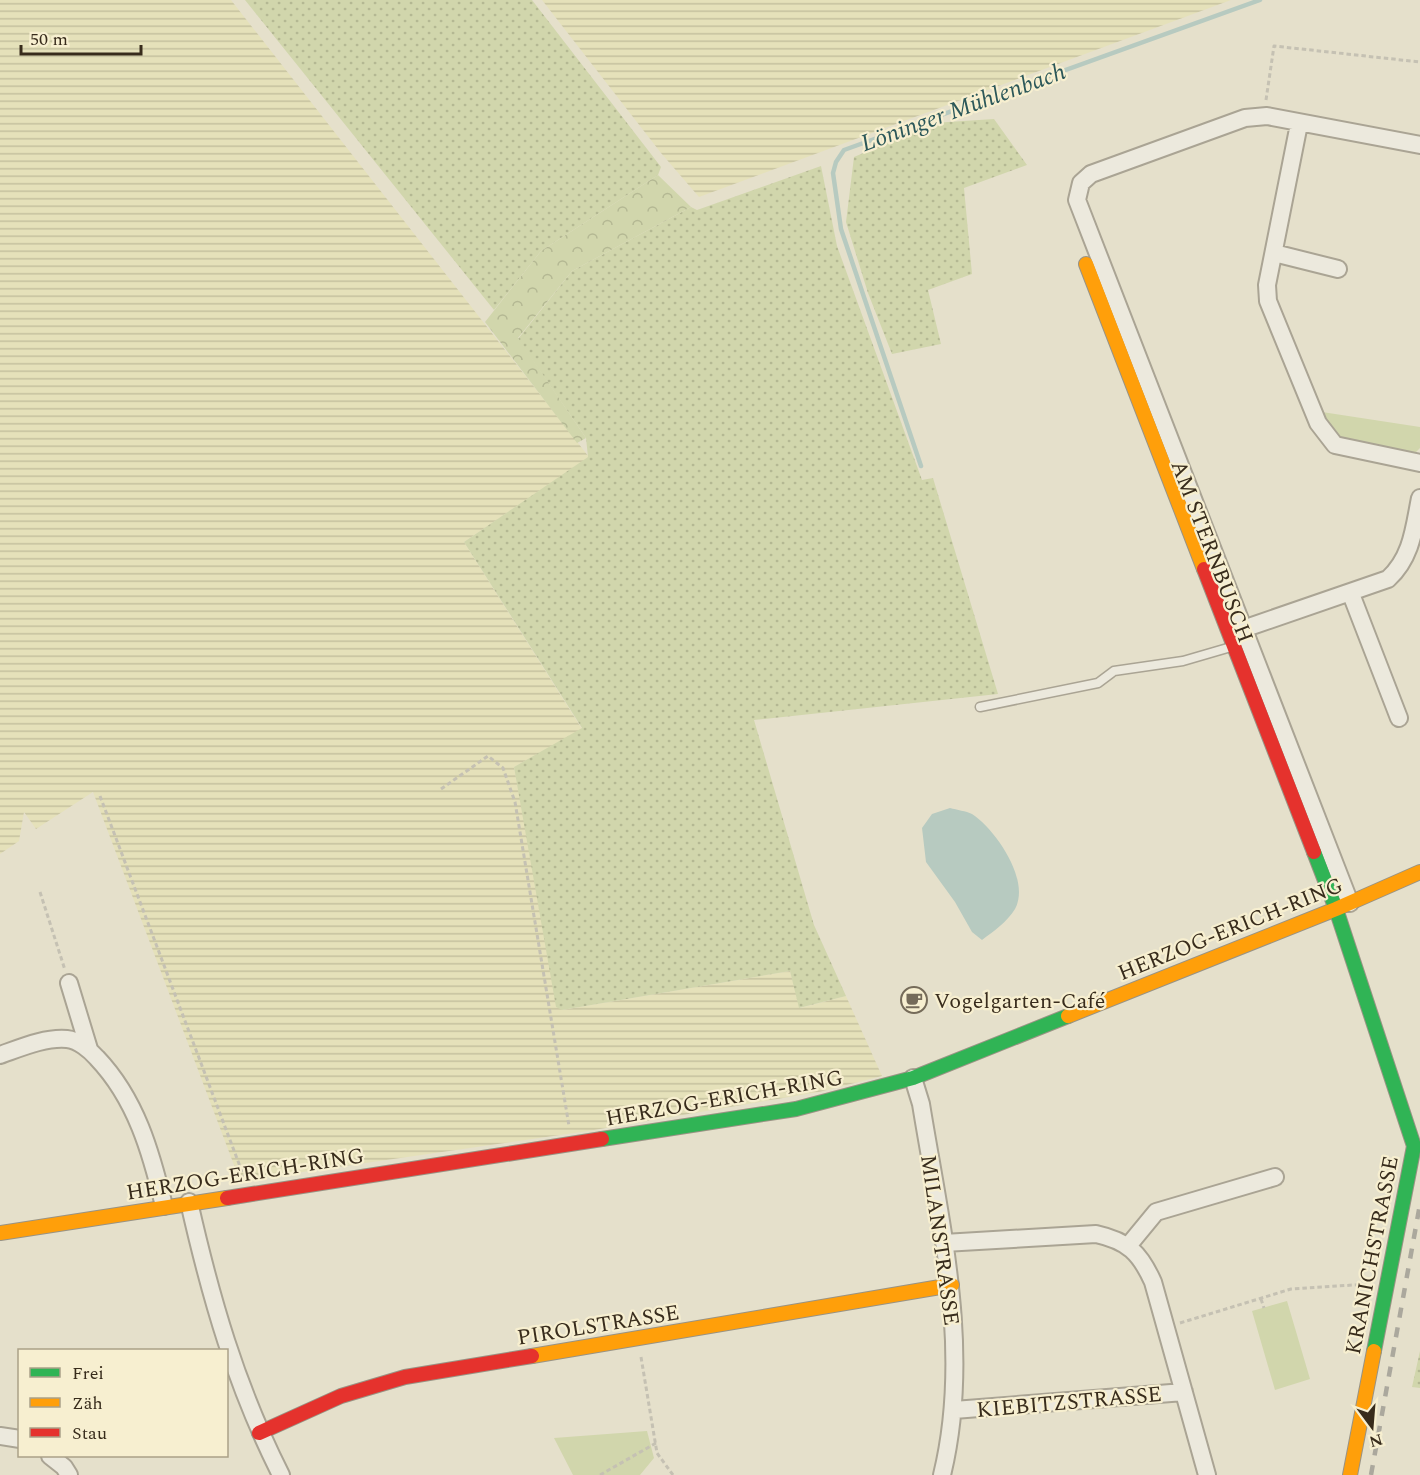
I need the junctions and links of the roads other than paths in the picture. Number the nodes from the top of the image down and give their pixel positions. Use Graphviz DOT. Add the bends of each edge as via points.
graph roads {
  1 [pos="1299,124"];
  2 [pos="1420,145"];
  3 [pos="1274,253"];
  4 [pos="1086,264"];
  5 [pos="1338,269"];
  6 [pos="1420,463"];
  7 [pos="1175,472"];
  8 [pos="1420,498"];
  9 [pos="1351,594"];
  10 [pos="1243,629"];
  11 [pos="1234,646"];
  12 [pos="980,707"];
  13 [pos="1399,718"];
  14 [pos="1420,872"];
  15 [pos="1343,906"];
  16 [pos="69,983"];
  17 [pos="89,1049"];
  18 [pos="0,1055"];
  19 [pos="912,1078"];
  20 [pos="1275,1177"];
  21 [pos="189,1202"];
  22 [pos="164,1206"];
  23 [pos="0,1233"];
  24 [pos="944,1243"];
  25 [pos="1128,1246"];
  26 [pos="951,1285"];
  27 [pos="228,1349"];
  28 [pos="228,1350"];
  29 [pos="1184,1392"];
  30 [pos="954,1410"];
  31 [pos="259,1433"];
  32 [pos="0,1436"];
  33 [pos="18,1439"];
  34 [pos="52,1457"];
  35 [pos="69,1475"];
  36 [pos="281,1475"];
  37 [pos="942,1475"];
  38 [pos="1208,1475"];
  39 [pos="1350,1475"];
  1 -- 2 [label="street"];
  1 -- 3 [label="street"];
  1 -- 7 [label="street, AM STERNBUSCH" via="1245,118 1091,174 1081,183 1077,200"];
  3 -- 5 [label="street"];
  3 -- 6 [label="street" via="1268,301 1326,435 1335,446"];
  4 -- 7 [label="street, AM STERNBUSCH"];
  7 -- 10 [label="street, AM STERNBUSCH"];
  7 -- 11 [label="street, AM STERNBUSCH"];
  8 -- 9 [label="street" via="1409,552 1400,568 1388,579"];
  9 -- 10 [label="street"];
  9 -- 13 [label="street"];
  10 -- 15 [label="street, AM STERNBUSCH"];
  11 -- 12 [label="lane" via="1183,661 1114,671 1098,683"];
  11 -- 15 [label="street, AM STERNBUSCH"];
  14 -- 15 [label="street, HERZOG-ERICH-RING"];
  15 -- 19 [label="street, HERZOG-ERICH-RING"];
  15 -- 39 [label="street, KRANICHSTRASSE" via="1414,1146"];
  16 -- 17 [label="street"];
  17 -- 18 [label="street" via="68,1039 30,1044"];
  17 -- 22 [label="street" via="114,1075 133,1109 148,1145"];
  19 -- 21 [label="street, HERZOG-ERICH-RING" via="796,1109"];
  19 -- 24 [label="street, MILANSTRASSE" via="921,1104"];
  20 -- 25 [label="street" via="1156,1212"];
  21 -- 22 [label="street, HERZOG-ERICH-RING"];
  21 -- 27 [label="street" via="209,1291"];
  22 -- 23 [label="street, HERZOG-ERICH-RING"];
  24 -- 25 [label="street" via="1096,1233"];
  24 -- 26 [label="street, MILANSTRASSE"];
  25 -- 29 [label="street" via="1145,1265"];
  26 -- 30 [label="street, MILANSTRASSE"];
  26 -- 31 [label="street, PIROLSTRASSE" via="405,1377 341,1396"];
  28 -- 31 [label="street"];
  29 -- 30 [label="street, KIEBITZSTRASSE"];
  29 -- 38 [label="street"];
  30 -- 37 [label="street, MILANSTRASSE"];
  31 -- 36 [label="street"];
  32 -- 33 [label="street"];
  34 -- 35 [label="street"];
}
